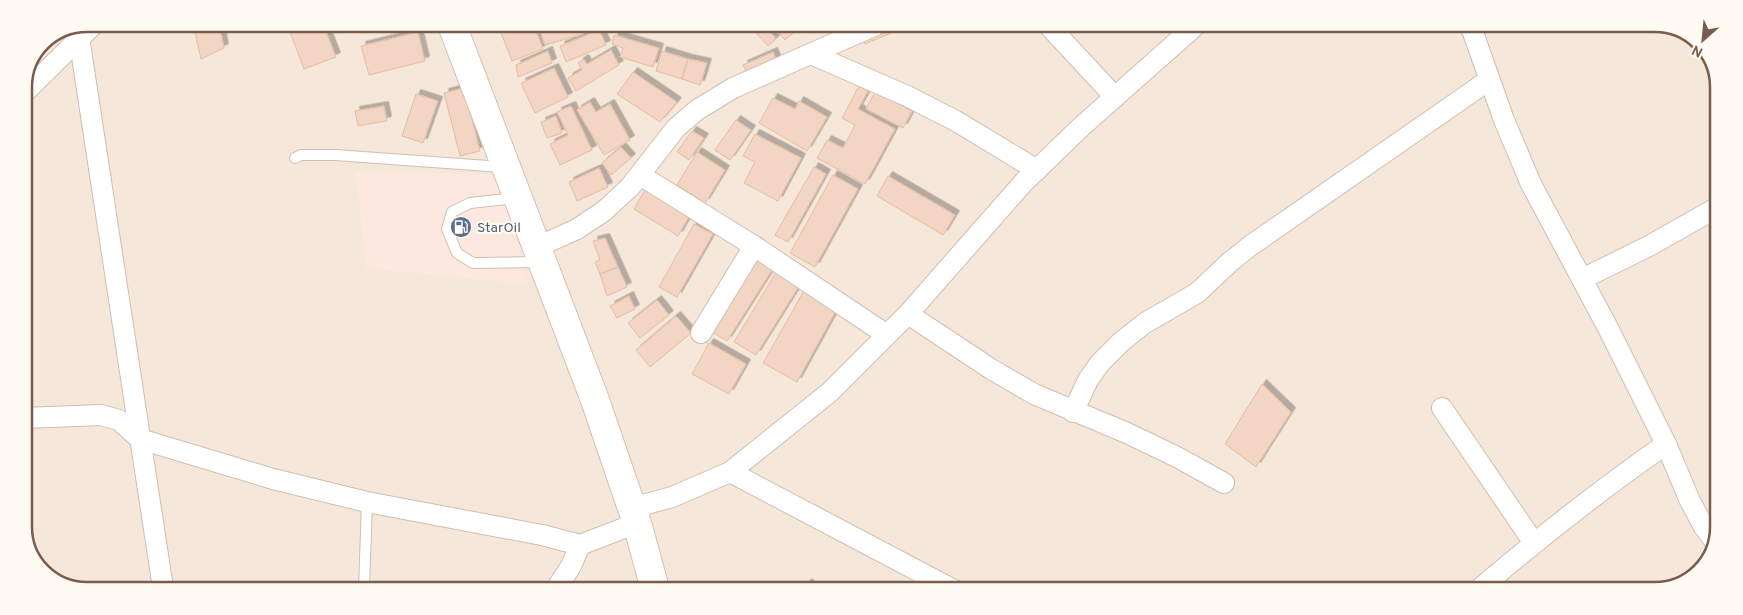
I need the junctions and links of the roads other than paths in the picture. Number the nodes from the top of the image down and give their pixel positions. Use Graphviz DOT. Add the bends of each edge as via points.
graph roads {
  1 [pos="455,32"];
  2 [pos="860,32"];
  3 [pos="1055,32"];
  4 [pos="1188,32"];
  5 [pos="1473,32"];
  6 [pos="84,33"];
  7 [pos="79,37"];
  8 [pos="811,54"];
  9 [pos="1489,80"];
  10 [pos="33,84"];
  11 [pos="1115,97"];
  12 [pos="294,158"];
  13 [pos="506,167"];
  14 [pos="1037,170"];
  15 [pos="640,176"];
  16 [pos="518,198"];
  17 [pos="1710,212"];
  18 [pos="754,246"];
  19 [pos="540,254"];
  20 [pos="1582,279"];
  21 [pos="908,314"];
  22 [pos="701,334"];
  23 [pos="887,334"];
  24 [pos="1442,408"];
  25 [pos="1073,412"];
  26 [pos="33,418"];
  27 [pos="140,439"];
  28 [pos="1666,444"];
  29 [pos="730,472"];
  30 [pos="1224,483"];
  31 [pos="367,502"];
  32 [pos="635,516"];
  33 [pos="1709,534"];
  34 [pos="1534,543"];
  35 [pos="580,544"];
  36 [pos="157,582"];
  37 [pos="364,582"];
  38 [pos="561,582"];
  39 [pos="653,582"];
  40 [pos="939,582"];
  41 [pos="1488,582"];
  1 -- 13 [label="main road"];
  2 -- 8 [label="street"];
  3 -- 11 [label="street"];
  4 -- 11 [label="street"];
  5 -- 9 [label="street"];
  6 -- 7 [label="street"];
  7 -- 10 [label="street"];
  7 -- 27 [label="street"];
  8 -- 14 [label="street" via="956,121"];
  8 -- 15 [label="street" via="733,88 697,110 676,128"];
  9 -- 20 [label="street" via="1531,184"];
  9 -- 25 [label="street" via="1258,240 1196,293 1145,323 1121,342 1088,380"];
  11 -- 14 [label="street"];
  12 -- 13 [label="lane" via="335,155"];
  13 -- 16 [label="main road"];
  14 -- 21 [label="street"];
  15 -- 18 [label="street"];
  15 -- 19 [label="street" via="604,211"];
  16 -- 19 [label="main road"];
  16 -- 19 [label="lane" via="470,203 452,212 447,229 457,253 473,263"];
  17 -- 20 [label="street"];
  18 -- 22 [label="street"];
  18 -- 23 [label="street"];
  19 -- 32 [label="main road"];
  20 -- 28 [label="street"];
  21 -- 23 [label="street"];
  21 -- 25 [label="street" via="1017,384"];
  23 -- 29 [label="street" via="830,392"];
  24 -- 34 [label="street"];
  25 -- 30 [label="street" via="1127,433"];
  26 -- 27 [label="street" via="100,415 119,420"];
  27 -- 31 [label="street" via="273,479"];
  27 -- 36 [label="street"];
  28 -- 33 [label="street" via="1690,501"];
  28 -- 34 [label="street"];
  29 -- 32 [label="street"];
  29 -- 40 [label="street"];
  31 -- 35 [label="street"];
  31 -- 37 [label="lane"];
  32 -- 35 [label="street"];
  32 -- 39 [label="main road"];
  34 -- 41 [label="street"];
  35 -- 38 [label="street"];
}
